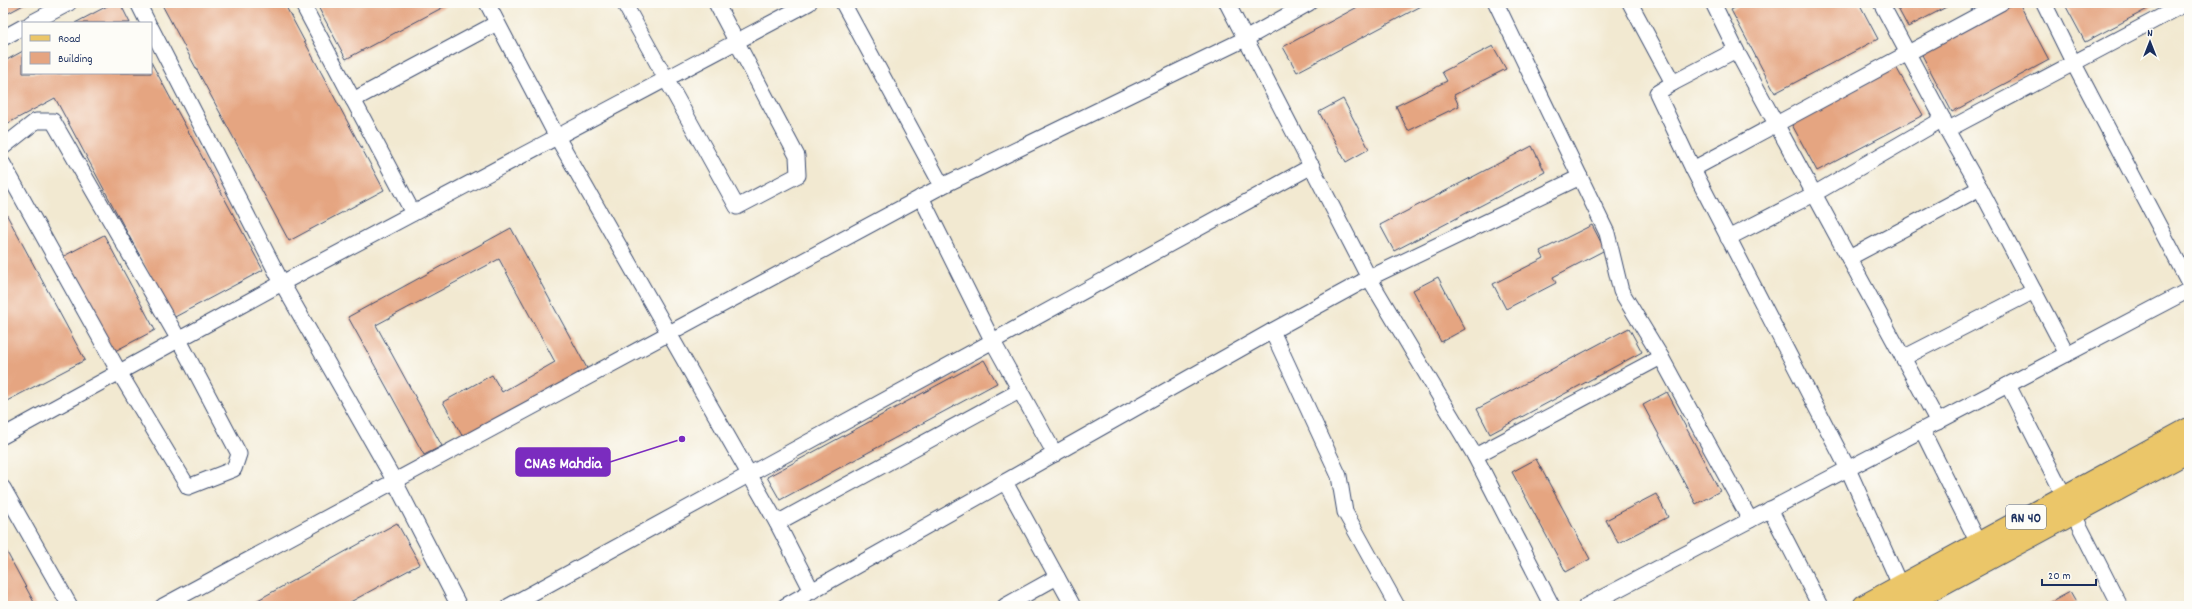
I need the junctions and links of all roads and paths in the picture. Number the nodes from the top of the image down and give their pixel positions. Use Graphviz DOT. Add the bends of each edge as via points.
graph roads {
  1 [pos="69,3"];
  2 [pos="138,3"];
  3 [pos="302,3"];
  4 [pos="487,3"];
  5 [pos="624,3"];
  6 [pos="716,3"];
  7 [pos="809,3"];
  8 [pos="843,3"];
  9 [pos="1227,3"];
  10 [pos="1309,3"];
  11 [pos="1496,3"];
  12 [pos="1630,3"];
  13 [pos="1881,3"];
  14 [pos="2001,3"];
  15 [pos="2044,3"];
  16 [pos="1719,5"];
  17 [pos="2185,7"];
  18 [pos="33,22"];
  19 [pos="148,22"];
  20 [pos="497,23"];
  21 [pos="22,28"];
  22 [pos="152,30"];
  23 [pos="3,38"];
  24 [pos="1246,38"];
  25 [pos="736,42"];
  26 [pos="1736,50"];
  27 [pos="1907,52"];
  28 [pos="2074,64"];
  29 [pos="665,79"];
  30 [pos="1673,83"];
  31 [pos="353,100"];
  32 [pos="1776,124"];
  33 [pos="1945,125"];
  34 [pos="558,136"];
  35 [pos="3,148"];
  36 [pos="3,164"];
  37 [pos="1312,166"];
  38 [pos="1693,169"];
  39 [pos="1580,176"];
  40 [pos="942,186"];
  41 [pos="1980,188"];
  42 [pos="1814,194"];
  43 [pos="921,197"];
  44 [pos="413,213"];
  45 [pos="1728,238"];
  46 [pos="1849,258"];
  47 [pos="1369,278"];
  48 [pos="282,283"];
  49 [pos="2189,283"];
  50 [pos="2034,290"];
  51 [pos="2189,290"];
  52 [pos="1272,331"];
  53 [pos="669,332"];
  54 [pos="179,340"];
  55 [pos="992,340"];
  56 [pos="2067,354"];
  57 [pos="1661,357"];
  58 [pos="1903,358"];
  59 [pos="119,372"];
  60 [pos="2008,385"];
  61 [pos="1021,390"];
  62 [pos="1938,422"];
  63 [pos="2189,429"];
  64 [pos="1922,430"];
  65 [pos="3,436"];
  66 [pos="2189,451"];
  67 [pos="1056,454"];
  68 [pos="1476,456"];
  69 [pos="1848,469"];
  70 [pos="750,476"];
  71 [pos="394,480"];
  72 [pos="1004,482"];
  73 [pos="3,488"];
  74 [pos="2069,504"];
  75 [pos="1770,509"];
  76 [pos="1750,520"];
  77 [pos="777,523"];
  78 [pos="1978,544"];
  79 [pos="1057,577"];
  80 [pos="812,591"];
  81 [pos="1905,600"];
  82 [pos="70,606"];
  83 [pos="164,606"];
  84 [pos="459,606"];
  85 [pos="509,606"];
  86 [pos="785,606"];
  87 [pos="1005,606"];
  88 [pos="1073,606"];
  89 [pos="1397,606"];
  90 [pos="1552,606"];
  91 [pos="1586,606"];
  92 [pos="1820,606"];
  93 [pos="1864,606"];
  94 [pos="2120,606"];
  1 -- 18 [label="street"];
  2 -- 19 [label="street"];
  3 -- 31 [label="street"];
  4 -- 20 [label="street"];
  5 -- 29 [label="street"];
  6 -- 25 [label="street"];
  7 -- 25 [label="street"];
  8 -- 40 [label="street"];
  9 -- 24 [label="street"];
  10 -- 24 [label="street"];
  11 -- 39 [label="street"];
  12 -- 30 [label="street"];
  13 -- 27 [label="street"];
  14 -- 27 [label="street"];
  15 -- 28 [label="street"];
  16 -- 26 [label="street"];
  17 -- 28 [label="street"];
  20 -- 31 [label="street"];
  20 -- 34 [label="street"];
  21 -- 23 [label="street"];
  22 -- 48 [label="street"];
  24 -- 37 [label="street"];
  24 -- 40 [label="street"];
  25 -- 29 [label="street"];
  25 -- 29 [label="street" via="797,156 798,175 737,207"];
  26 -- 30 [label="street"];
  26 -- 32 [label="street"];
  27 -- 32 [label="street"];
  27 -- 33 [label="street"];
  28 -- 33 [label="street"];
  28 -- 49 [label="street"];
  29 -- 34 [label="street"];
  30 -- 38 [label="street" via="1657,93"];
  31 -- 44 [label="street"];
  32 -- 38 [label="street"];
  32 -- 42 [label="street"];
  33 -- 41 [label="street"];
  33 -- 42 [label="street"];
  34 -- 44 [label="street"];
  34 -- 53 [label="street"];
  35 -- 54 [label="street" via="36,122 53,122"];
  36 -- 59 [label="street"];
  37 -- 47 [label="street"];
  37 -- 55 [label="street"];
  38 -- 45 [label="street"];
  39 -- 47 [label="street"];
  39 -- 57 [label="street" via="1607,233 1621,291"];
  40 -- 43 [label="street"];
  41 -- 46 [label="street"];
  41 -- 50 [label="street"];
  42 -- 45 [label="street"];
  42 -- 46 [label="street"];
  43 -- 53 [label="street"];
  43 -- 55 [label="street"];
  44 -- 48 [label="street"];
  45 -- 69 [label="street"];
  46 -- 58 [label="street"];
  47 -- 52 [label="street"];
  47 -- 68 [label="street"];
  48 -- 54 [label="street"];
  48 -- 71 [label="street"];
  50 -- 56 [label="street"];
  50 -- 58 [label="street"];
  51 -- 56 [label="street"];
  52 -- 67 [label="street"];
  52 -- 89 [label="street" via="1339,476 1344,512"];
  53 -- 70 [label="street"];
  53 -- 71 [label="street"];
  54 -- 59 [label="street"];
  54 -- 59 [label="street" via="239,454 234,469 188,487"];
  55 -- 61 [label="street"];
  55 -- 70 [label="street"];
  56 -- 60 [label="street"];
  57 -- 68 [label="street"];
  57 -- 76 [label="street"];
  58 -- 62 [label="street"];
  59 -- 65 [label="street"];
  60 -- 62 [label="street"];
  60 -- 74 [label="street"];
  61 -- 67 [label="street"];
  61 -- 77 [label="street"];
  62 -- 64 [label="street"];
  63 -- 74 [label="main road, RN 40"];
  64 -- 69 [label="street"];
  64 -- 78 [label="street"];
  66 -- 74 [label="main road, RN 40"];
  67 -- 72 [label="street"];
  68 -- 90 [label="street"];
  69 -- 75 [label="street"];
  69 -- 81 [label="street"];
  70 -- 77 [label="street"];
  70 -- 85 [label="street"];
  71 -- 83 [label="street"];
  71 -- 84 [label="street"];
  72 -- 79 [label="street"];
  72 -- 80 [label="street"];
  73 -- 82 [label="street"];
  74 -- 78 [label="main road, RN 40"];
  74 -- 81 [label="main road, RN 40"];
  74 -- 94 [label="street"];
  75 -- 76 [label="street"];
  75 -- 92 [label="street"];
  76 -- 91 [label="street"];
  77 -- 80 [label="street"];
  78 -- 81 [label="main road, RN 40"];
  79 -- 87 [label="street"];
  79 -- 88 [label="street"];
  80 -- 86 [label="street"];
  81 -- 93 [label="main road, RN 40"];
}
